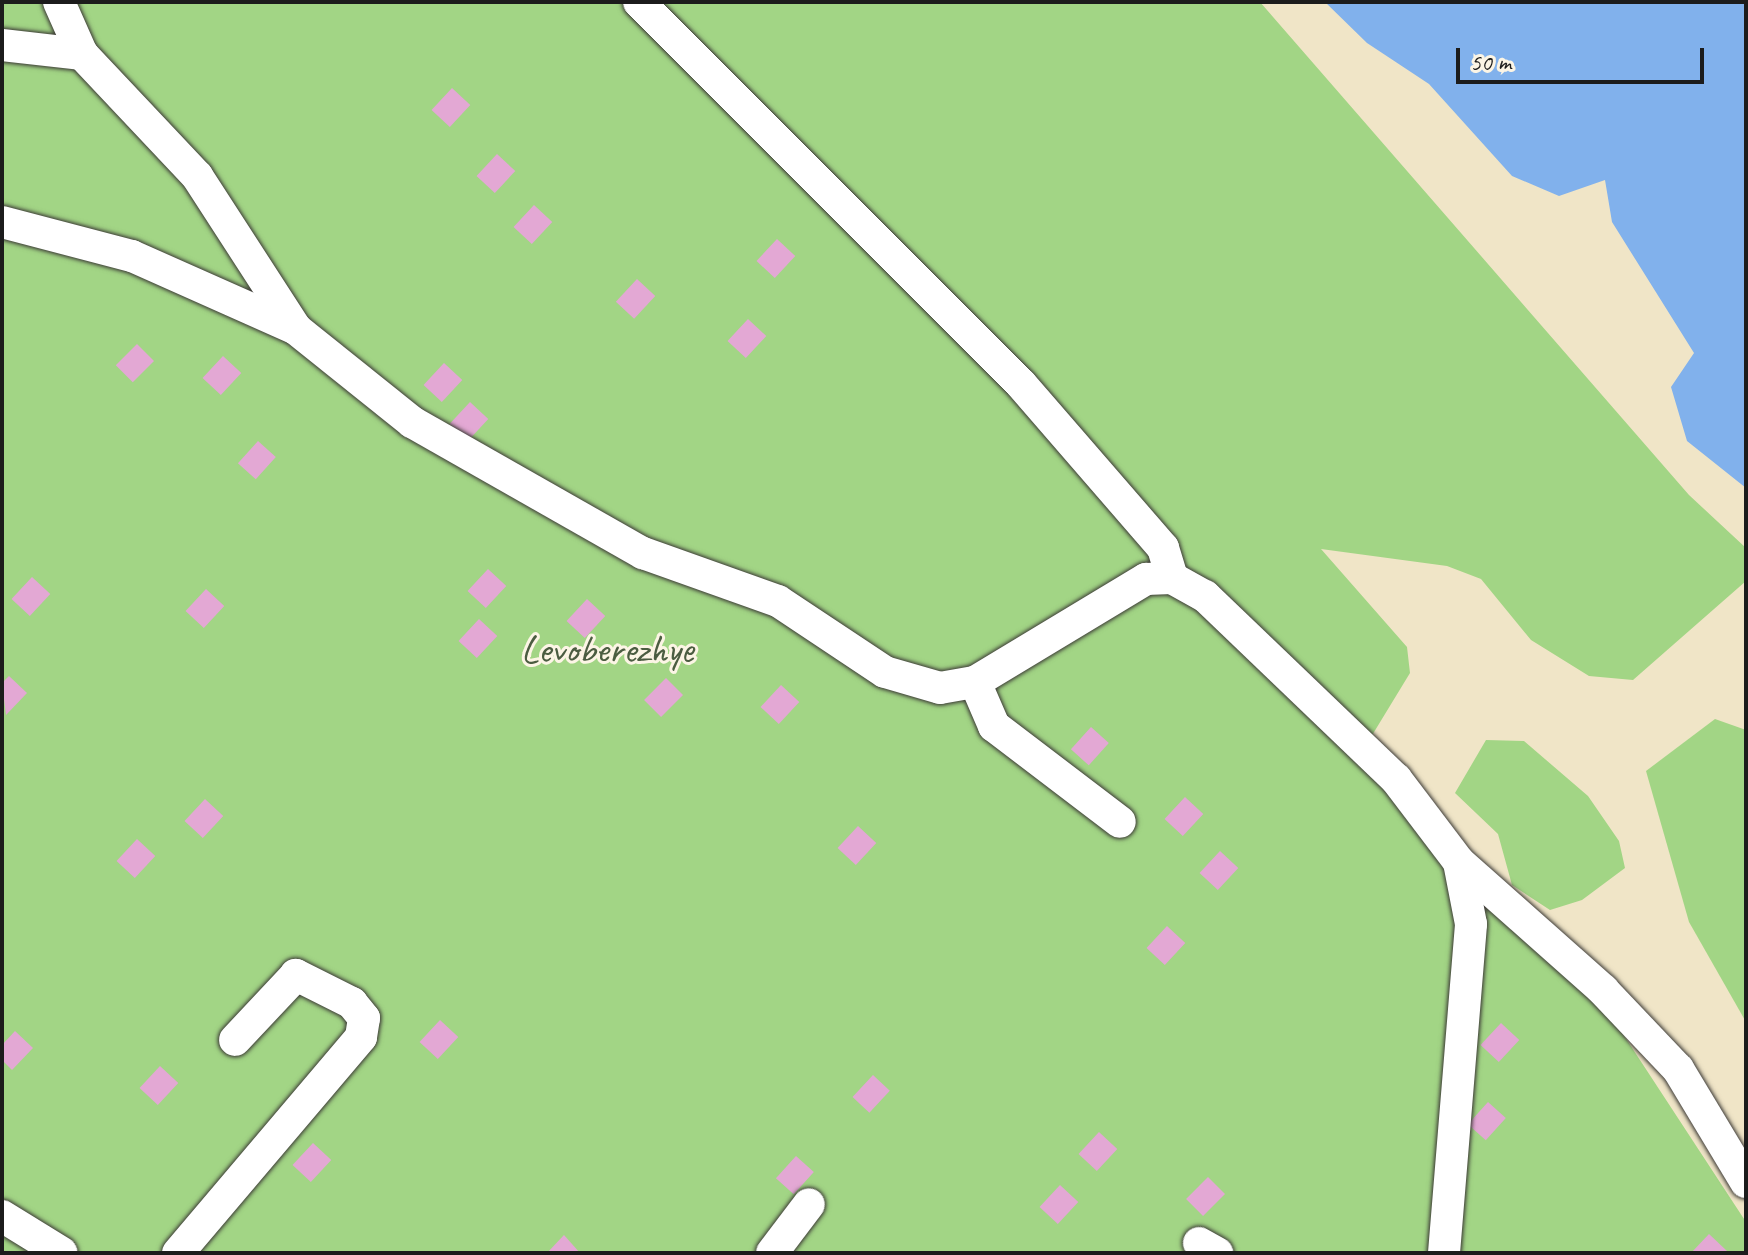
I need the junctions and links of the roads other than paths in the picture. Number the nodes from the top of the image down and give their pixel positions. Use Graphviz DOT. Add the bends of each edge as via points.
graph roads {
  1 [pos="59,2"];
  2 [pos="639,2"];
  3 [pos="2,45"];
  4 [pos="82,54"];
  5 [pos="2,222"];
  6 [pos="296,329"];
  7 [pos="1172,578"];
  8 [pos="975,682"];
  9 [pos="1120,822"];
  10 [pos="1459,862"];
  11 [pos="235,1040"];
  12 [pos="1746,1182"];
  13 [pos="809,1204"];
  14 [pos="2,1216"];
  15 [pos="62,1253"];
  16 [pos="178,1253"];
  17 [pos="772,1253"];
  18 [pos="1444,1253"];
  1 -- 4 [label="street"];
  2 -- 7 [label="street" via="1021,384 1163,548"];
  3 -- 4 [label="street"];
  4 -- 6 [label="street" via="197,176"];
  5 -- 6 [label="street" via="132,256"];
  6 -- 8 [label="street" via="412,422 643,553 778,601 885,672 940,688"];
  7 -- 8 [label="street" via="1121,592"];
  7 -- 10 [label="street" via="1216,606 1396,779"];
  8 -- 9 [label="street" via="994,726"];
  10 -- 12 [label="street" via="1573,961 1678,1069"];
  10 -- 18 [label="street" via="1471,924"];
  11 -- 16 [label="street" via="296,975 352,1003 364,1018 361,1037"];
  13 -- 17 [label="street"];
  14 -- 15 [label="street"];
}
